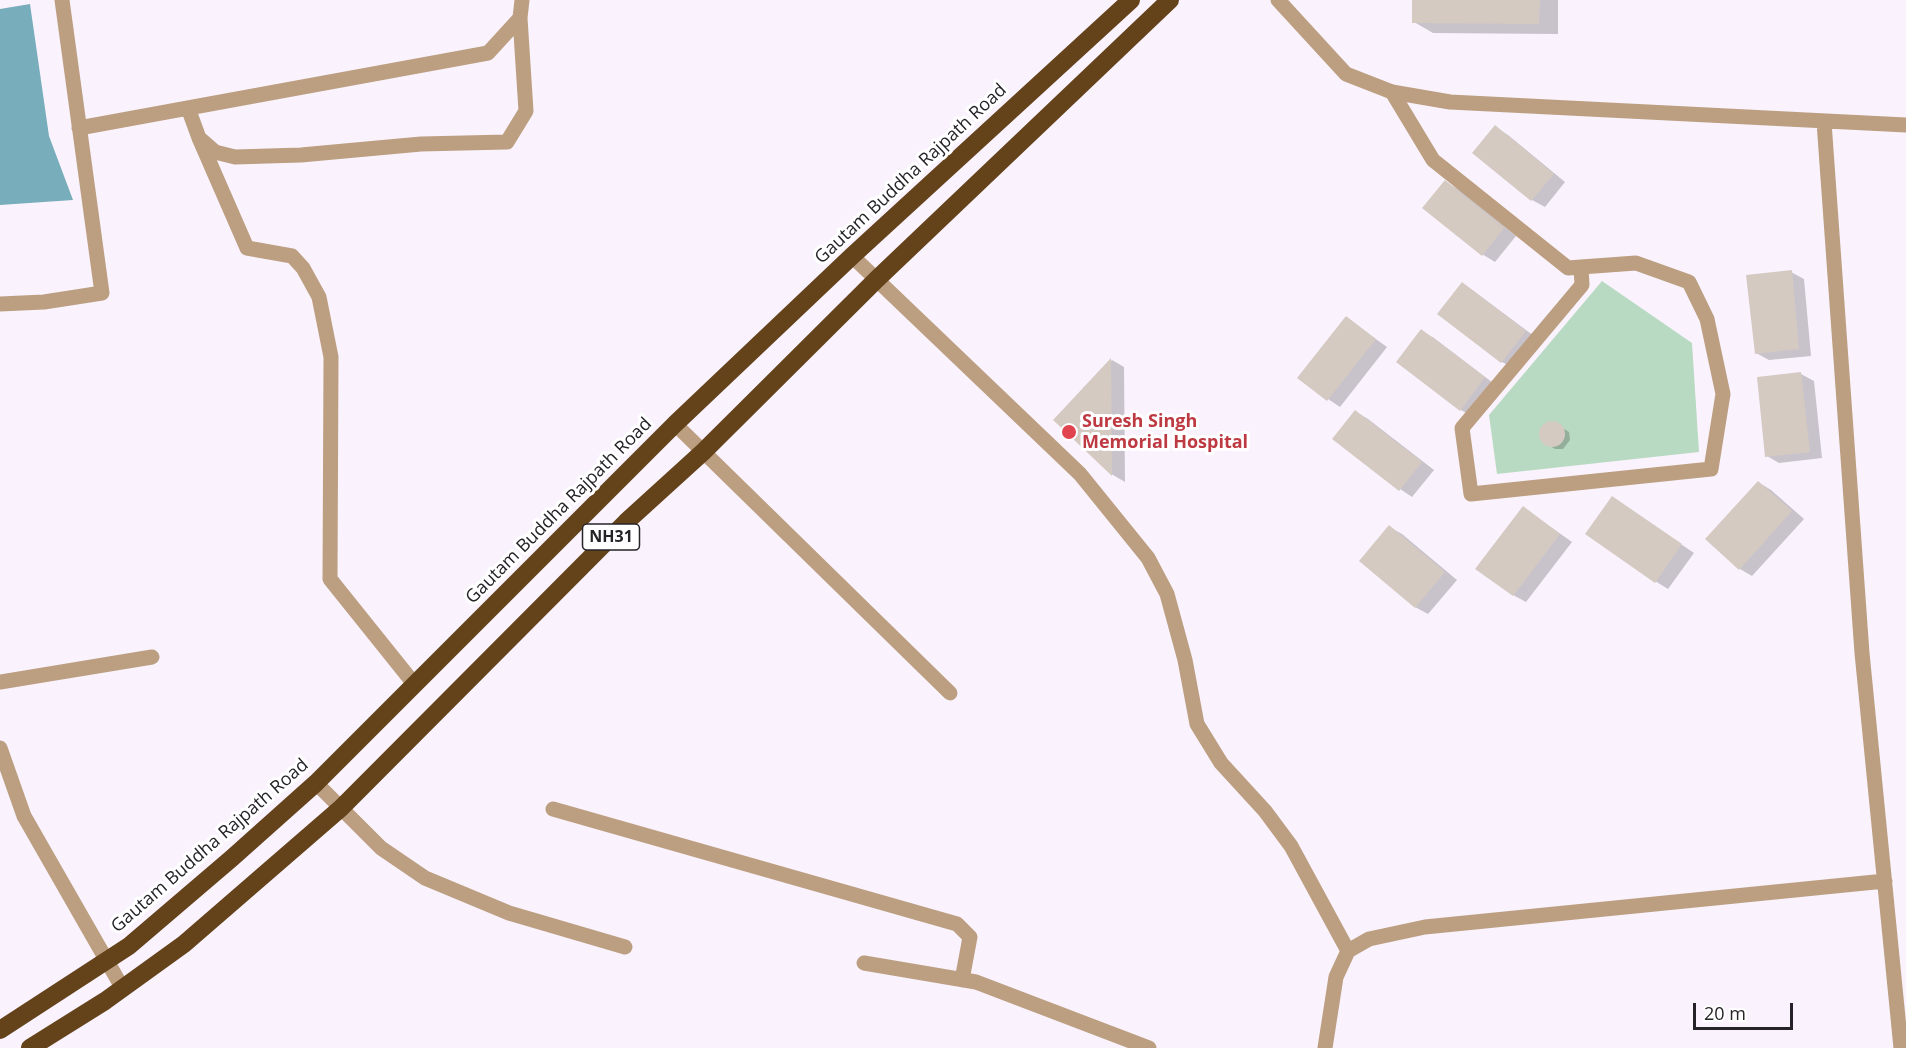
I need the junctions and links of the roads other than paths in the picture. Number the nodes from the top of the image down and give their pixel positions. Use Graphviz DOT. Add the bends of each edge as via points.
graph roads {
  1 [pos="62,0"];
  2 [pos="522,0"];
  3 [pos="1131,0"];
  4 [pos="1170,0"];
  5 [pos="1278,0"];
  6 [pos="520,18"];
  7 [pos="1392,92"];
  8 [pos="188,108"];
  9 [pos="1824,122"];
  10 [pos="1906,125"];
  11 [pos="79,128"];
  12 [pos="199,138"];
  13 [pos="852,256"];
  14 [pos="1581,267"];
  15 [pos="877,279"];
  16 [pos="0,304"];
  17 [pos="675,424"];
  18 [pos="703,452"];
  19 [pos="152,657"];
  20 [pos="0,682"];
  21 [pos="415,685"];
  22 [pos="950,693"];
  23 [pos="0,748"];
  24 [pos="316,783"];
  25 [pos="341,808"];
  26 [pos="553,809"];
  27 [pos="1886,881"];
  28 [pos="625,947"];
  29 [pos="1348,951"];
  30 [pos="106,961"];
  31 [pos="864,963"];
  32 [pos="962,980"];
  33 [pos="123,989"];
  34 [pos="1902,1006"];
  35 [pos="0,1030"];
  36 [pos="30,1048"];
  37 [pos="1149,1048"];
  38 [pos="1324,1048"];
  39 [pos="1901,1048"];
  1 -- 11 [label="street"];
  2 -- 6 [label="street"];
  3 -- 13 [label="highway, Gautam Buddha Rajpath Road / NH31"];
  4 -- 15 [label="highway, NH31"];
  5 -- 7 [label="street" via="1346,74"];
  6 -- 8 [label="street" via="488,53"];
  6 -- 12 [label="street" via="526,111 507,142 235,157 215,152"];
  7 -- 9 [label="street" via="1450,102"];
  7 -- 14 [label="street" via="1433,159 1568,268"];
  8 -- 11 [label="street"];
  8 -- 12 [label="street"];
  9 -- 10 [label="street"];
  9 -- 27 [label="street" via="1862,652"];
  11 -- 16 [label="street" via="102,293"];
  12 -- 21 [label="street" via="247,248 292,256 319,297 332,357 330,579"];
  13 -- 15 [label="street"];
  13 -- 17 [label="highway, Gautam Buddha Rajpath Road / NH31"];
  14 -- 14 [label="street" via="1582,285 1462,428 1471,494 1711,469 1723,394 1707,319 1689,282 1636,263"];
  15 -- 18 [label="highway, NH31"];
  15 -- 29 [label="street" via="1080,474 1148,558 1167,594 1197,724 1221,763 1291,846"];
  17 -- 18 [label="street"];
  17 -- 21 [label="highway, Gautam Buddha Rajpath Road / NH31"];
  18 -- 22 [label="street"];
  18 -- 25 [label="highway, NH31" via="626,522"];
  19 -- 20 [label="street"];
  21 -- 24 [label="highway, Gautam Buddha Rajpath Road / NH31"];
  23 -- 30 [label="street" via="24,816"];
  24 -- 25 [label="street"];
  24 -- 30 [label="highway, Gautam Buddha Rajpath Road / NH31" via="129,946"];
  25 -- 28 [label="street" via="381,848 425,878 509,913"];
  25 -- 33 [label="highway, NH31" via="184,944"];
  26 -- 32 [label="street" via="957,924 970,937"];
  27 -- 29 [label="street" via="1425,927 1369,939"];
  27 -- 34 [label="street"];
  29 -- 38 [label="street" via="1336,977"];
  30 -- 33 [label="street"];
  30 -- 35 [label="highway, Gautam Buddha Rajpath Road / NH31"];
  31 -- 32 [label="street"];
  32 -- 37 [label="street"];
  33 -- 36 [label="highway, NH31"];
  34 -- 39 [label="street"];
}
